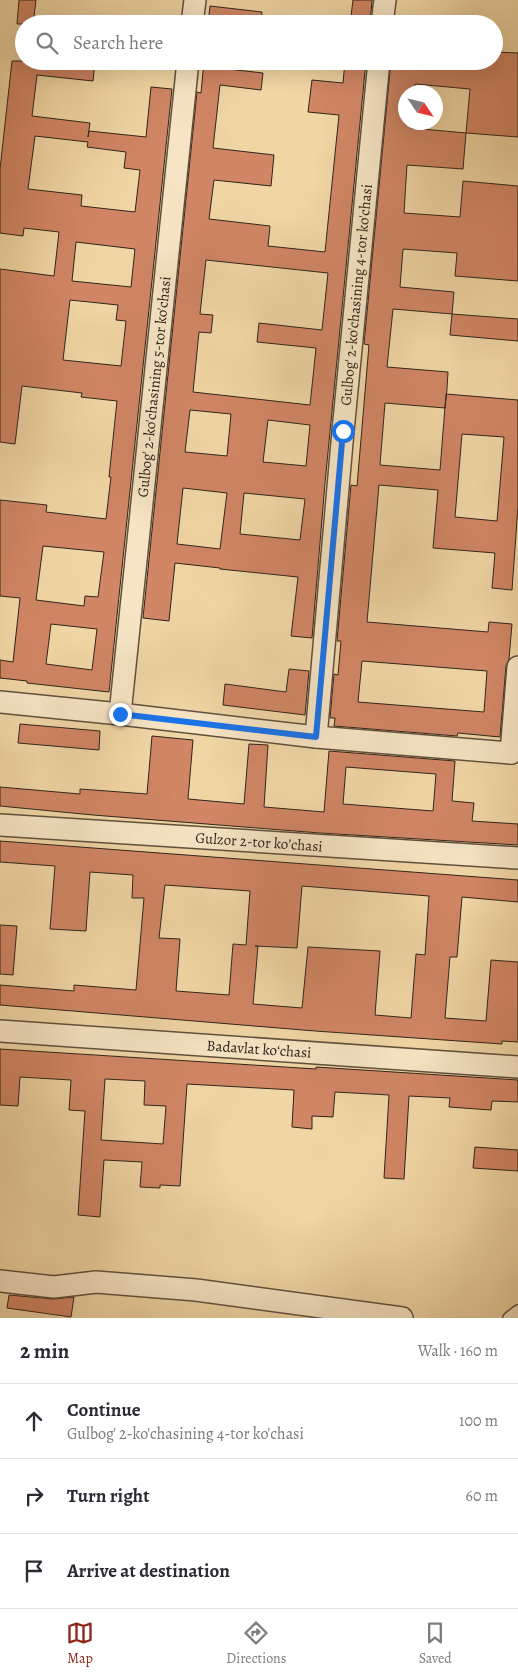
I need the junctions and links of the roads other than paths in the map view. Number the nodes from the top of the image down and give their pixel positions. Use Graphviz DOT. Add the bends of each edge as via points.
graph roads {
  1 [pos="195,0"];
  2 [pos="385,0"];
  3 [pos="193,15"];
  4 [pos="383,15"];
  5 [pos="187,70"];
  6 [pos="378,70"];
  7 [pos="518,667"];
  8 [pos="0,702"];
  9 [pos="120,714"];
  10 [pos="316,737"];
  11 [pos="514,750"];
  12 [pos="0,825"];
  13 [pos="518,858"];
  14 [pos="0,1031"];
  15 [pos="518,1066"];
  16 [pos="0,1280"];
  17 [pos="518,1311"];
  18 [pos="402,1318"];
  19 [pos="509,1318"];
  1 -- 3 [label="street"];
  2 -- 4 [label="street"];
  5 -- 9 [label="street, Gulbog' 2-ko'chasining 5-tor ko'chasi"];
  6 -- 10 [label="street, Gulbog' 2-ko'chasining 4-tor ko'chasi"];
  7 -- 11 [label="street"];
  8 -- 9 [label="street"];
  9 -- 10 [label="street"];
  10 -- 11 [label="street"];
  12 -- 13 [label="street, Gulzor 2-tor koʼchasi"];
  14 -- 15 [label="street, Badavlat koʻchasi"];
  16 -- 18 [label="street" via="54,1287 96,1282 196,1290"];
  17 -- 19 [label="lane"];
}
